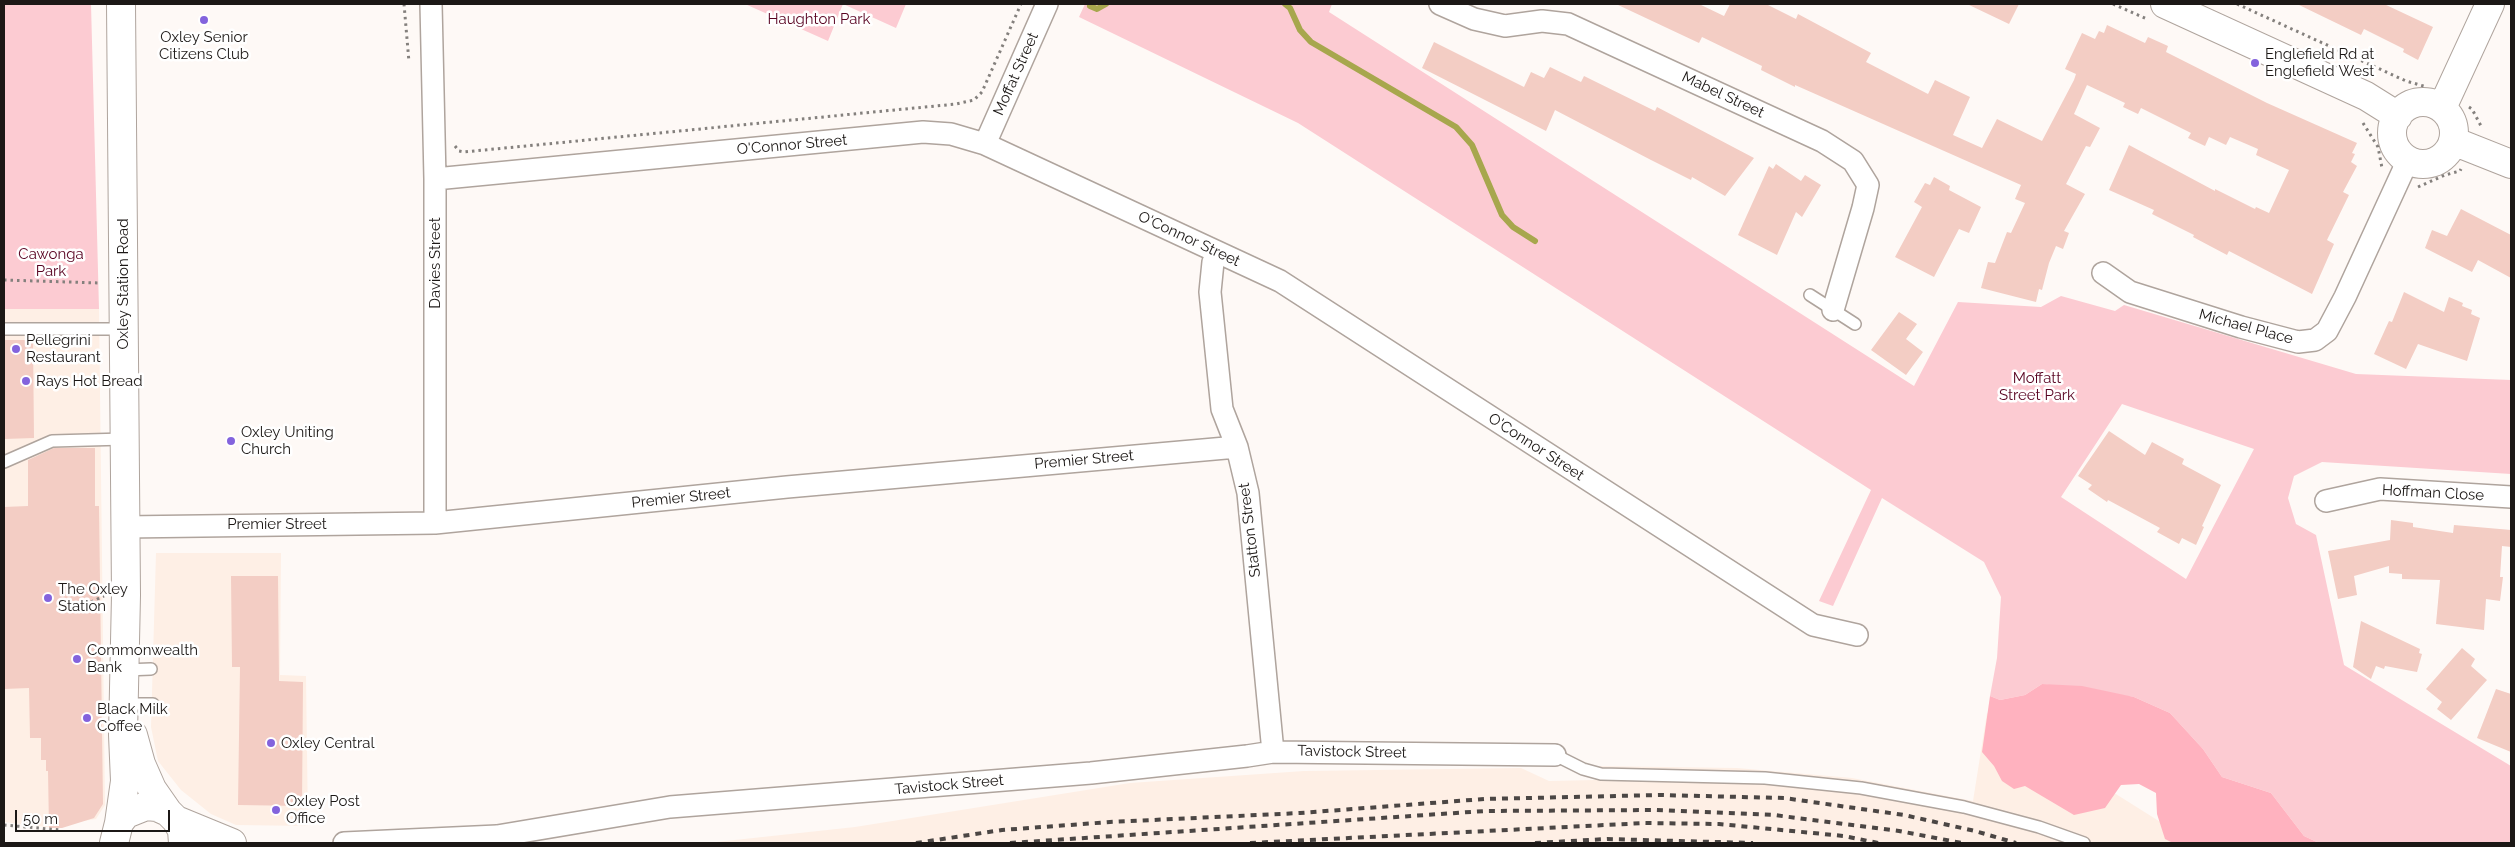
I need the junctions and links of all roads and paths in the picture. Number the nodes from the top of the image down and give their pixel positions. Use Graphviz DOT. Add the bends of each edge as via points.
graph roads {
  1 [pos="121,4"];
  2 [pos="404,4"];
  3 [pos="431,4"];
  4 [pos="1021,4"];
  5 [pos="1047,4"];
  6 [pos="1440,4"];
  7 [pos="2113,4"];
  8 [pos="2237,4"];
  9 [pos="2490,4"];
  10 [pos="2158,12"];
  11 [pos="410,72"];
  12 [pos="2445,102"];
  13 [pos="2398,116"];
  14 [pos="2361,121"];
  15 [pos="2473,135"];
  16 [pos="434,141"];
  17 [pos="985,144"];
  18 [pos="2511,164"];
  19 [pos="2404,169"];
  20 [pos="435,179"];
  21 [pos="1218,254"];
  22 [pos="2103,273"];
  23 [pos="4,280"];
  24 [pos="104,284"];
  25 [pos="1810,295"];
  26 [pos="1834,310"];
  27 [pos="1855,324"];
  28 [pos="4,329"];
  29 [pos="123,329"];
  30 [pos="124,439"];
  31 [pos="1237,446"];
  32 [pos="4,462"];
  33 [pos="2511,497"];
  34 [pos="2326,501"];
  35 [pos="436,523"];
  36 [pos="124,527"];
  37 [pos="106,595"];
  38 [pos="91,602"];
  39 [pos="1857,635"];
  40 [pos="137,686"];
  41 [pos="1273,752"];
  42 [pos="1555,755"];
  43 [pos="4,825"];
  44 [pos="176,825"];
  45 [pos="61,830"];
  46 [pos="111,836"];
  47 [pos="232,843"];
  48 [pos="344,843"];
  49 [pos="2084,843"];
  1 -- 29 [label="main road, Oxley Station Road"];
  2 -- 11 [label="path"];
  3 -- 16 [label="street, Davies Street"];
  4 -- 16 [label="path" via="982,92 974,100 464,152 456,148 454,141"];
  5 -- 17 [label="street, Moffat Street"];
  6 -- 26 [label="street, Mabel Street" via="1474,19 1505,26 1542,21 1568,24 1822,141 1853,160 1868,185"];
  7 -- 10 [label="path"];
  8 -- 12 [label="path"];
  9 -- 12 [label="main road"];
  10 -- 13 [label="main road" via="2366,96"];
  12 -- 13 [label="main road" via="2420,102"];
  12 -- 15 [label="main road" via="2454,130"];
  12 -- 15 [label="path" via="2472,108"];
  13 -- 19 [label="main road" via="2393,140"];
  14 -- 19 [label="path" via="2378,147 2381,167"];
  15 -- 18 [label="main road"];
  15 -- 19 [label="main road" via="2436,162"];
  15 -- 19 [label="path" via="2460,171 2436,178 2419,188"];
  16 -- 20 [label="street, Davies Street"];
  17 -- 20 [label="street, O'Connor Street" via="951,134 923,132"];
  17 -- 21 [label="street, O'Connor Street"];
  19 -- 22 [label="street, Michael Place" via="2332,322 2327,331 2315,340 2298,342 2130,292"];
  20 -- 35 [label="street, Davies Street"];
  21 -- 31 [label="street, Statton Street" via="1213,262 1210,292 1222,409"];
  21 -- 39 [label="street, O'Connor Street" via="1280,280 1813,625"];
  23 -- 24 [label="path"];
  25 -- 26 [label="lane"];
  26 -- 27 [label="lane"];
  28 -- 29 [label="lane"];
  29 -- 30 [label="main road, Oxley Station Road"];
  30 -- 32 [label="lane" via="52,441"];
  30 -- 36 [label="main road, Oxley Station Road"];
  31 -- 35 [label="street, Premier Street"];
  31 -- 41 [label="street, Statton Street" via="1248,493"];
  33 -- 34 [label="street, Hoffman Close" via="2380,489"];
  35 -- 36 [label="street, Premier Street"];
  36 -- 40 [label="main road, Oxley Station Road"];
  37 -- 38 [label="path"];
  40 -- 44 [label="main road, Oxley Station Road" via="141,764 152,789"];
  40 -- 46 [label="main road, Oxley Station Road" via="123,735 125,781"];
  41 -- 42 [label="street, Tavistock Street"];
  41 -- 48 [label="street, Tavistock Street" via="1091,773 670,807 497,836"];
  42 -- 49 [label="lane" via="1601,774 1765,778 1861,788 1964,807"];
  43 -- 45 [label="path"];
  44 -- 46 [label="main road" via="157,807 141,807 126,814"];
  44 -- 47 [label="main road"];
}
